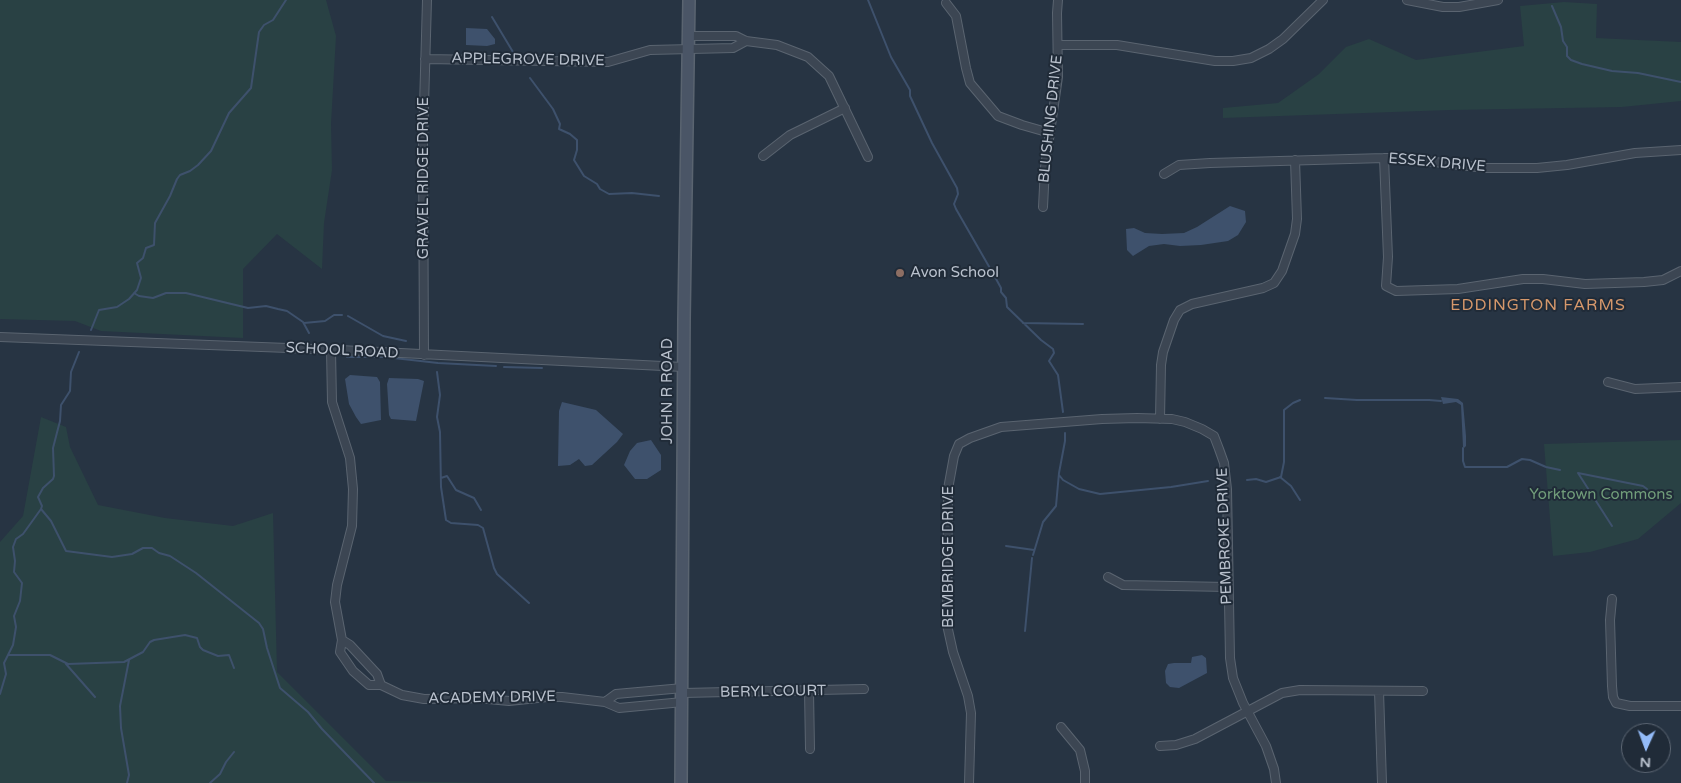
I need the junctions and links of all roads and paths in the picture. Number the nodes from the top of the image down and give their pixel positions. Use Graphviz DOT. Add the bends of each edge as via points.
graph roads {
  1 [pos="427,0"];
  2 [pos="689,0"];
  3 [pos="1058,0"];
  4 [pos="1323,0"];
  5 [pos="1407,0"];
  6 [pos="1498,0"];
  7 [pos="946,3"];
  8 [pos="689,36"];
  9 [pos="746,41"];
  10 [pos="1058,45"];
  11 [pos="688,49"];
  12 [pos="425,59"];
  13 [pos="845,108"];
  14 [pos="1050,133"];
  15 [pos="1681,150"];
  16 [pos="762,156"];
  17 [pos="868,157"];
  18 [pos="1384,158"];
  19 [pos="1295,160"];
  20 [pos="1164,174"];
  21 [pos="1043,207"];
  22 [pos="1681,271"];
  23 [pos="0,337"];
  24 [pos="331,350"];
  25 [pos="424,355"];
  26 [pos="683,367"];
  27 [pos="1608,382"];
  28 [pos="1681,387"];
  29 [pos="1160,419"];
  30 [pos="1108,578"];
  31 [pos="1227,587"];
  32 [pos="1612,599"];
  33 [pos="342,640"];
  34 [pos="381,685"];
  35 [pos="864,689"];
  36 [pos="809,691"];
  37 [pos="1379,691"];
  38 [pos="1424,691"];
  39 [pos="683,694"];
  40 [pos="605,702"];
  41 [pos="1681,706"];
  42 [pos="1247,711"];
  43 [pos="1061,727"];
  44 [pos="1160,746"];
  45 [pos="810,749"];
  46 [pos="682,783"];
  47 [pos="969,783"];
  48 [pos="1085,783"];
  49 [pos="1276,783"];
  50 [pos="1382,783"];
  1 -- 12 [label="street, GRAVEL RIDGE DRIVE"];
  2 -- 8 [label="main road, JOHN R ROAD"];
  3 -- 10 [label="street, BLUSHING DRIVE"];
  4 -- 10 [label="street" via="1270,49 1233,62 1117,45"];
  5 -- 6 [label="street" via="1443,7"];
  7 -- 14 [label="street" via="956,16 970,83 998,116"];
  8 -- 9 [label="street" via="736,36"];
  8 -- 11 [label="main road, JOHN R ROAD"];
  9 -- 11 [label="street, APPLEGROVE DRIVE" via="733,48"];
  9 -- 13 [label="street" via="777,45 808,57 828,76"];
  10 -- 14 [label="street, BLUSHING DRIVE" via="1058,77"];
  11 -- 12 [label="street, APPLEGROVE DRIVE" via="650,50 608,62"];
  11 -- 26 [label="main road, JOHN R ROAD"];
  12 -- 25 [label="street, GRAVEL RIDGE DRIVE"];
  13 -- 16 [label="street" via="790,135"];
  13 -- 17 [label="street"];
  14 -- 21 [label="street, BLUSHING DRIVE"];
  15 -- 18 [label="street, ESSEX DRIVE" via="1635,153 1567,165 1509,168"];
  18 -- 19 [label="street, ESSEX DRIVE"];
  18 -- 22 [label="street" via="1386,286 1396,291 1474,287 1543,278 1585,284 1644,282 1663,280"];
  19 -- 20 [label="street, ESSEX DRIVE" via="1179,165"];
  19 -- 29 [label="street" via="1297,218 1282,271 1274,283 1263,288 1192,304 1180,310 1163,352"];
  23 -- 24 [label="street, SCHOOL ROAD"];
  24 -- 25 [label="street, SCHOOL ROAD"];
  24 -- 33 [label="street, ACADEMY DRIVE" via="332,402 350,458 353,489 352,526 335,602"];
  25 -- 26 [label="street, SCHOOL ROAD"];
  26 -- 39 [label="main road, JOHN R ROAD"];
  27 -- 28 [label="street" via="1635,388"];
  29 -- 31 [label="street, PEMBROKE DRIVE" via="1184,422 1214,436 1224,463 1227,488"];
  29 -- 47 [label="street, BEMBRIDGE DRIVE" via="1102,419 1001,427 959,444 948,489 947,625 971,713"];
  30 -- 31 [label="street" via="1123,585"];
  31 -- 42 [label="street, PEMBROKE DRIVE" via="1233,678"];
  32 -- 41 [label="street" via="1612,686 1616,704"];
  33 -- 34 [label="street" via="377,674"];
  33 -- 34 [label="street, ACADEMY DRIVE" via="340,652 353,670 369,685"];
  34 -- 40 [label="street, ACADEMY DRIVE" via="402,695 424,699 509,701 548,697"];
  35 -- 36 [label="street, BERYL COURT"];
  36 -- 39 [label="street, BERYL COURT"];
  36 -- 45 [label="street"];
  37 -- 38 [label="street"];
  37 -- 42 [label="street" via="1300,690 1282,693"];
  37 -- 50 [label="street"];
  39 -- 40 [label="street, ACADEMY DRIVE" via="616,694"];
  39 -- 40 [label="street, ACADEMY DRIVE" via="619,708"];
  39 -- 46 [label="main road, JOHN R ROAD"];
  42 -- 44 [label="street" via="1195,739"];
  42 -- 49 [label="street, PEMBROKE DRIVE" via="1266,746"];
  43 -- 48 [label="street" via="1080,750"];
}
